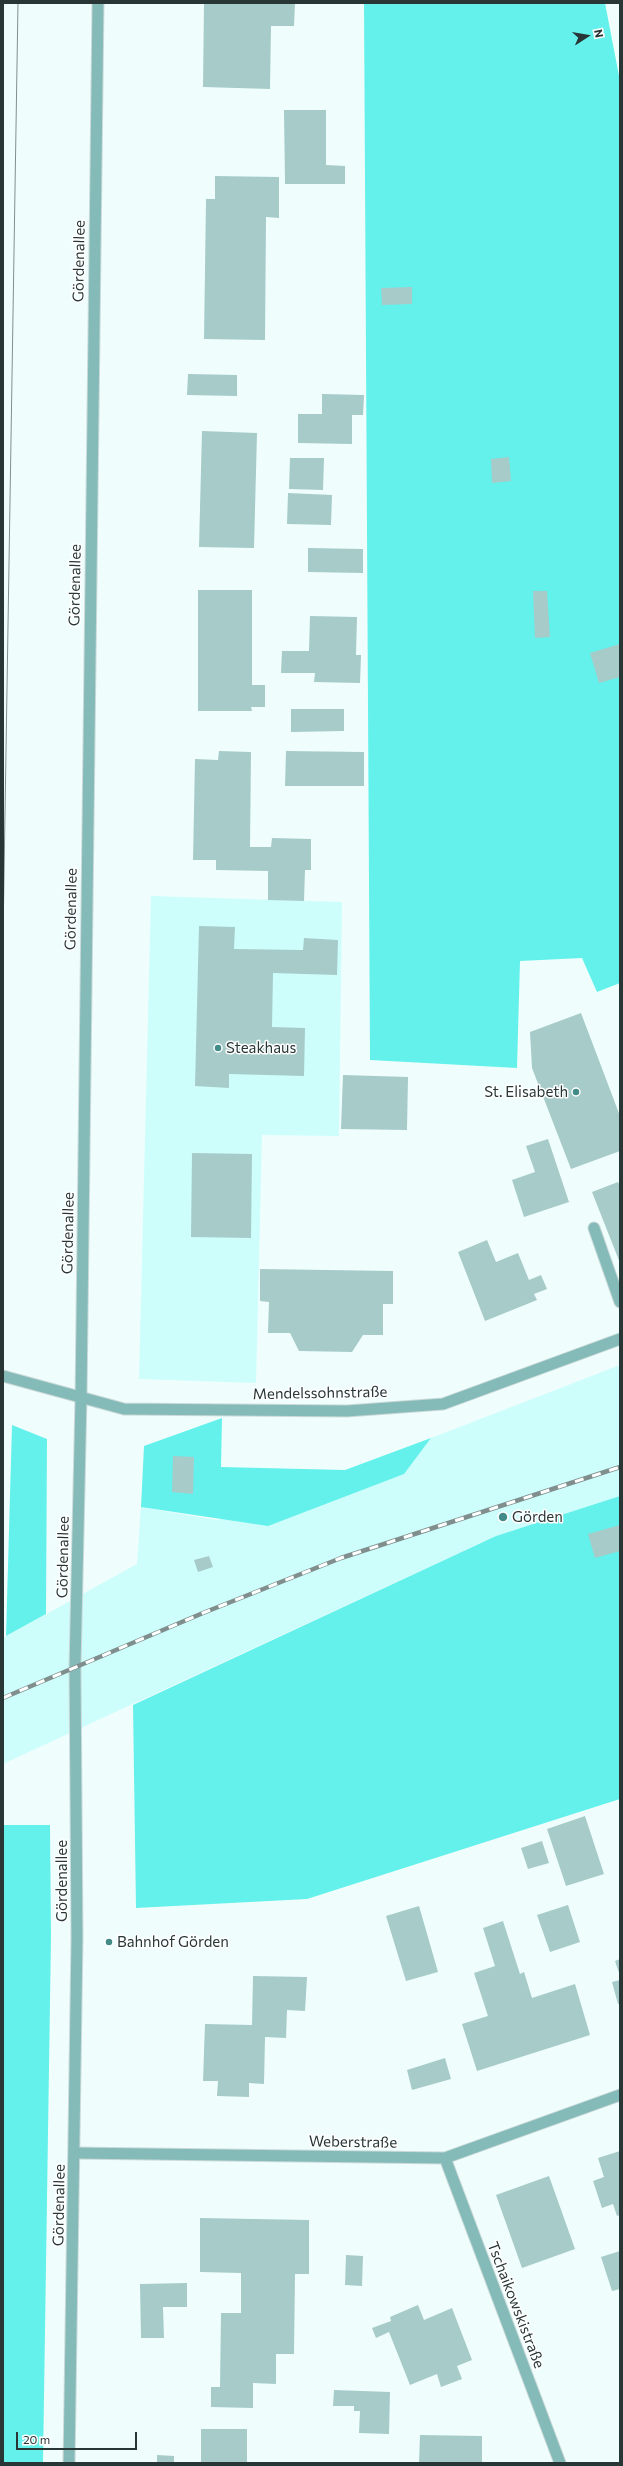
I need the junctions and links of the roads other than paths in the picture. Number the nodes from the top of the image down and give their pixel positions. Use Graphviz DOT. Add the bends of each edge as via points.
graph roads {
  1 [pos="98,3"];
  2 [pos="594,1228"];
  3 [pos="620,1302"];
  4 [pos="620,1339"];
  5 [pos="3,1376"];
  6 [pos="81,1398"];
  7 [pos="620,2095"];
  8 [pos="75,2153"];
  9 [pos="444,2158"];
  10 [pos="69,2463"];
  11 [pos="560,2463"];
  1 -- 6 [label="street, Gördenallee"];
  2 -- 3 [label="street"];
  4 -- 6 [label="street, Mendelssohnstraße" via="443,1404 347,1411 124,1409"];
  5 -- 6 [label="street, Mendelssohnstraße"];
  6 -- 8 [label="street, Gördenallee" via="75,1667"];
  7 -- 9 [label="street, Weberstraße"];
  8 -- 9 [label="street, Weberstraße"];
  8 -- 10 [label="street, Gördenallee"];
  9 -- 11 [label="street, Tschaikowskistraße"];
}
